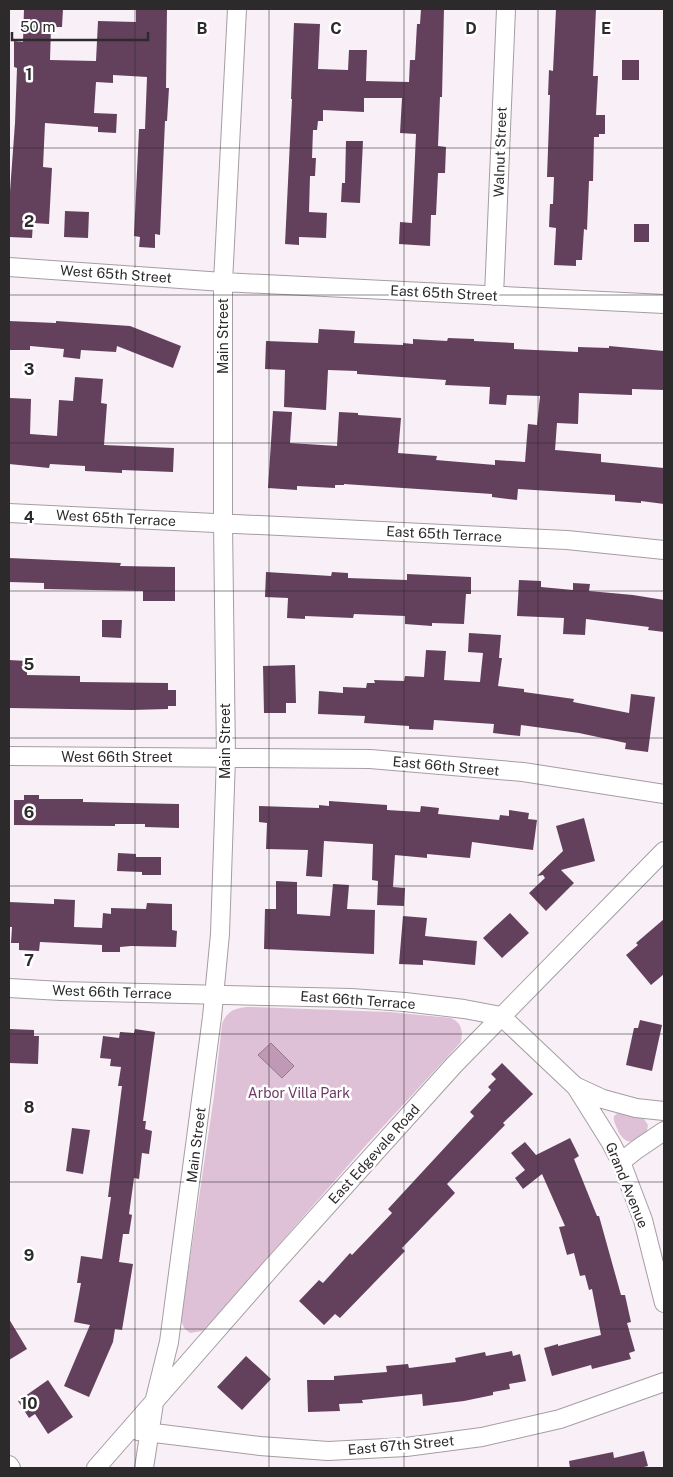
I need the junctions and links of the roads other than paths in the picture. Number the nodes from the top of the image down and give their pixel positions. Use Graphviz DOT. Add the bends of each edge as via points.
graph roads {
  1 [pos="237,9"];
  2 [pos="506,9"];
  3 [pos="9,267"];
  4 [pos="223,282"];
  5 [pos="494,296"];
  6 [pos="664,304"];
  7 [pos="9,513"];
  8 [pos="223,523"];
  9 [pos="664,550"];
  10 [pos="9,756"];
  11 [pos="226,758"];
  12 [pos="664,794"];
  13 [pos="664,851"];
  14 [pos="9,988"];
  15 [pos="214,994"];
  16 [pos="501,1016"];
  17 [pos="576,1087"];
  18 [pos="664,1112"];
  19 [pos="664,1131"];
  20 [pos="621,1162"];
  21 [pos="664,1303"];
  22 [pos="664,1382"];
  23 [pos="154,1403"];
  24 [pos="130,1430"];
  25 [pos="149,1432"];
  26 [pos="9,1465"];
  27 [pos="11,1468"];
  28 [pos="96,1468"];
  29 [pos="144,1468"];
  1 -- 4 [label="street, Main Street"];
  2 -- 5 [label="street, Walnut Street"];
  3 -- 4 [label="street, West 65th Street"];
  4 -- 5 [label="street, East 65th Street"];
  4 -- 8 [label="street, Main Street"];
  5 -- 6 [label="street, East 65th Street"];
  7 -- 8 [label="street, West 65th Terrace"];
  8 -- 9 [label="street, East 65th Terrace" via="567,540"];
  8 -- 11 [label="street, Main Street"];
  10 -- 11 [label="street, West 66th Street"];
  11 -- 12 [label="street, East 66th Street" via="380,760 523,772"];
  11 -- 15 [label="street, Main Street" via="220,934"];
  13 -- 16 [label="street, East Edgevale Road"];
  14 -- 15 [label="street, West 66th Terrace"];
  15 -- 16 [label="street, East 66th Terrace" via="360,998"];
  15 -- 23 [label="street, Main Street" via="169,1342"];
  16 -- 17 [label="street, Grand Avenue"];
  16 -- 23 [label="street, East Edgevale Road" via="285,1252"];
  17 -- 18 [label="street" via="603,1099"];
  17 -- 20 [label="street, Grand Avenue"];
  19 -- 20 [label="street"];
  20 -- 21 [label="street, Grand Avenue" via="643,1220"];
  22 -- 25 [label="street, East 67th Street" via="560,1419 482,1437 406,1447 328,1451"];
  23 -- 24 [label="street, East Edgevale Road"];
  23 -- 25 [label="street, Main Street"];
  24 -- 25 [label="street, East 67th Street"];
  24 -- 28 [label="street, East Edgevale Road"];
  25 -- 29 [label="street, Main Street"];
  26 -- 27 [label="street"];
}
